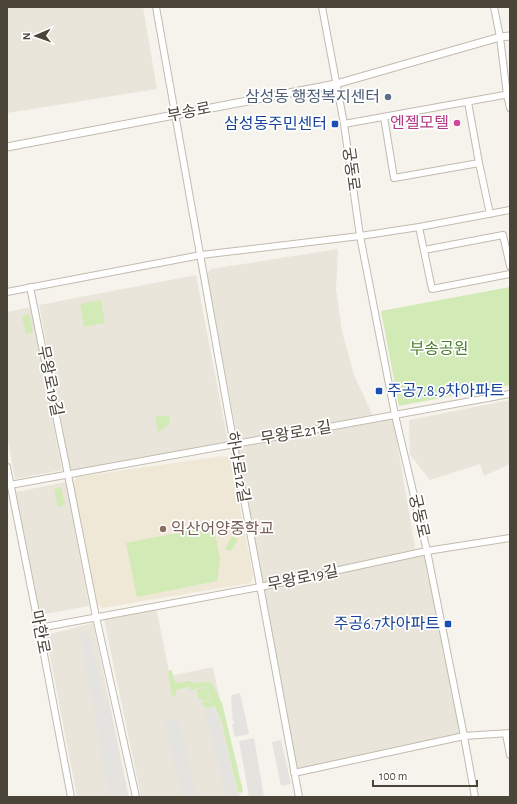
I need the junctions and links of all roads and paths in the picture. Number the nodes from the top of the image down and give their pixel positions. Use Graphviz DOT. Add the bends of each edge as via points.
graph roads {
  1 [pos="156,7"];
  2 [pos="322,7"];
  3 [pos="494,7"];
  4 [pos="510,36"];
  5 [pos="500,37"];
  6 [pos="336,84"];
  7 [pos="509,95"];
  8 [pos="468,102"];
  9 [pos="510,108"];
  10 [pos="175,114"];
  11 [pos="384,118"];
  12 [pos="344,124"];
  13 [pos="7,147"];
  14 [pos="479,163"];
  15 [pos="510,210"];
  16 [pos="490,214"];
  17 [pos="418,227"];
  18 [pos="360,236"];
  19 [pos="424,250"];
  20 [pos="201,255"];
  21 [pos="510,266"];
  22 [pos="510,274"];
  23 [pos="30,287"];
  24 [pos="7,292"];
  25 [pos="510,394"];
  26 [pos="395,415"];
  27 [pos="234,445"];
  28 [pos="7,468"];
  29 [pos="68,475"];
  30 [pos="10,485"];
  31 [pos="510,538"];
  32 [pos="427,551"];
  33 [pos="260,587"];
  34 [pos="96,617"];
  35 [pos="39,628"];
  36 [pos="508,733"];
  37 [pos="464,736"];
  38 [pos="510,755"];
  39 [pos="294,773"];
  40 [pos="71,797"];
  41 [pos="136,797"];
  42 [pos="299,797"];
  43 [pos="475,797"];
  1 -- 10 [label="street, 하나로12길"];
  2 -- 6 [label="street, 궁동로"];
  3 -- 5 [label="street"];
  4 -- 5 [label="street, 부송로"];
  5 -- 6 [label="street, 부송로"];
  5 -- 7 [label="street"];
  6 -- 10 [label="street, 부송로"];
  6 -- 12 [label="street, 궁동로"];
  7 -- 8 [label="street"];
  7 -- 9 [label="street"];
  8 -- 11 [label="street"];
  8 -- 14 [label="street"];
  10 -- 13 [label="street, 부송로"];
  10 -- 20 [label="street, 하나로12길"];
  11 -- 12 [label="street"];
  11 -- 14 [label="street" via="394,178"];
  12 -- 18 [label="street, 궁동로"];
  14 -- 16 [label="street"];
  15 -- 16 [label="street"];
  16 -- 17 [label="street"];
  17 -- 18 [label="street"];
  17 -- 19 [label="street"];
  18 -- 20 [label="street"];
  18 -- 26 [label="street, 궁동로"];
  19 -- 21 [label="street" via="504,235"];
  19 -- 22 [label="street" via="432,289"];
  20 -- 23 [label="street"];
  20 -- 27 [label="street, 하나로12길"];
  23 -- 24 [label="street"];
  23 -- 29 [label="street, 무왕로19길"];
  25 -- 26 [label="street, 무왕로21길"];
  26 -- 27 [label="street, 무왕로21길"];
  26 -- 32 [label="street, 궁동로"];
  27 -- 29 [label="street, 무왕로21길"];
  27 -- 33 [label="street, 하나로12길"];
  28 -- 30 [label="street, 마한로"];
  29 -- 30 [label="street, 무왕로21길"];
  29 -- 34 [label="street, 무왕로19길"];
  30 -- 35 [label="street, 마한로"];
  31 -- 32 [label="street, 무왕로19길"];
  32 -- 33 [label="street, 무왕로19길"];
  32 -- 37 [label="street, 궁동로"];
  33 -- 34 [label="street, 무왕로19길"];
  33 -- 39 [label="street, 하나로12길"];
  34 -- 35 [label="street, 무왕로19길"];
  34 -- 41 [label="street"];
  35 -- 40 [label="street, 마한로"];
  36 -- 37 [label="street"];
  36 -- 38 [label="street"];
  37 -- 39 [label="street"];
  37 -- 43 [label="street, 궁동로"];
  39 -- 42 [label="street, 하나로12길"];
}
